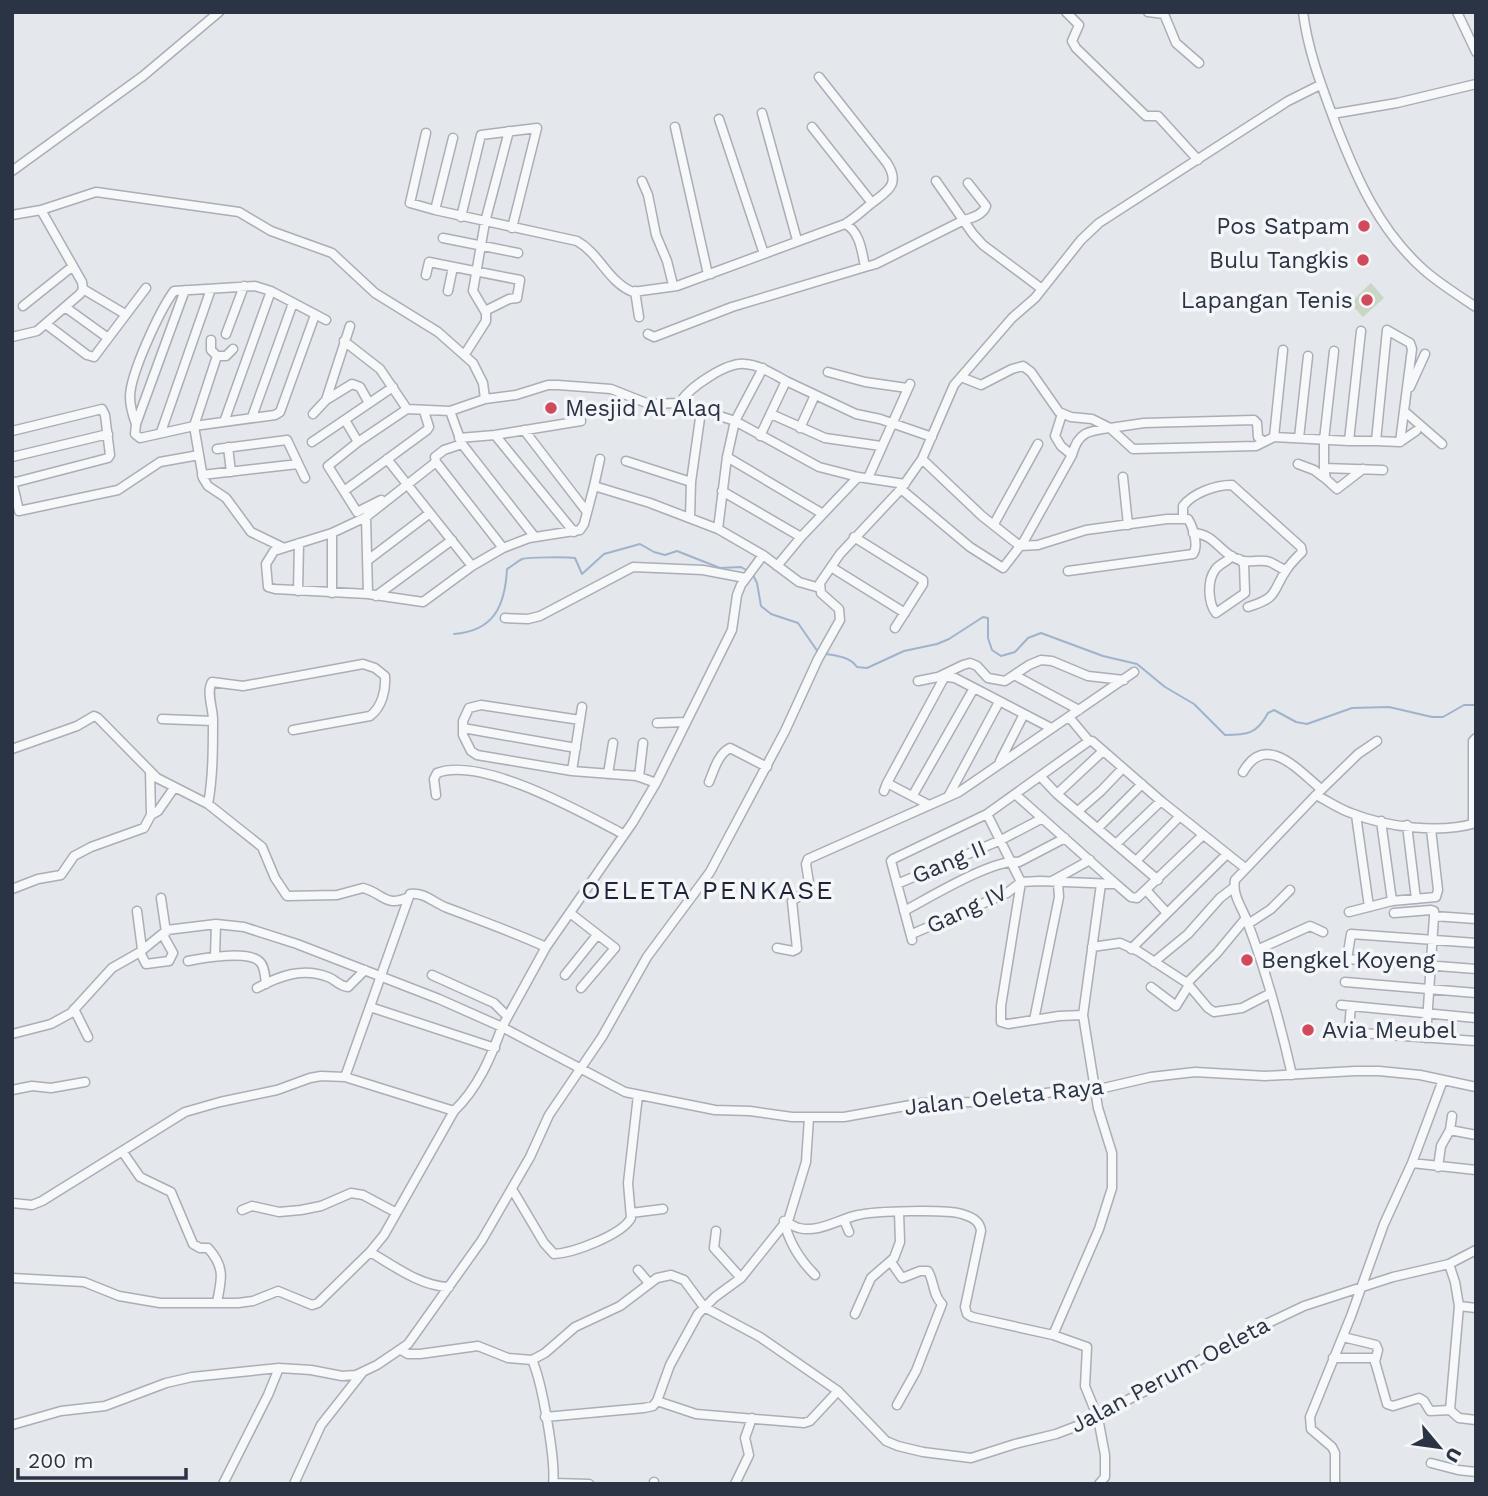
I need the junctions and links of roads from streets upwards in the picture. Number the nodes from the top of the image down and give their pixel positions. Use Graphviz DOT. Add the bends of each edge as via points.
graph roads {
  1 [pos="219,12"];
  2 [pos="1066,12"];
  3 [pos="1148,12"];
  4 [pos="1303,12"];
  5 [pos="1457,12"];
  6 [pos="1476,52"];
  7 [pos="1199,63"];
  8 [pos="819,77"];
  9 [pos="1476,84"];
  10 [pos="1320,85"];
  11 [pos="762,113"];
  12 [pos="1332,114"];
  13 [pos="719,119"];
  14 [pos="675,127"];
  15 [pos="812,127"];
  16 [pos="509,131"];
  17 [pos="426,133"];
  18 [pos="453,138"];
  19 [pos="1198,160"];
  20 [pos="12,171"];
  21 [pos="642,181"];
  22 [pos="936,181"];
  23 [pos="968,183"];
  24 [pos="872,202"];
  25 [pos="41,210"];
  26 [pos="435,210"];
  27 [pos="12,215"];
  28 [pos="461,217"];
  29 [pos="964,220"];
  30 [pos="485,222"];
  31 [pos="845,224"];
  32 [pos="512,228"];
  33 [pos="443,237"];
  34 [pos="797,240"];
  35 [pos="481,245"];
  36 [pos="518,253"];
  37 [pos="764,254"];
  38 [pos="73,266"];
  39 [pos="453,267"];
  40 [pos="865,267"];
  41 [pos="477,272"];
  42 [pos="711,274"];
  43 [pos="426,275"];
  44 [pos="673,285"];
  45 [pos="244,286"];
  46 [pos="146,288"];
  47 [pos="83,289"];
  48 [pos="211,289"];
  49 [pos="1042,289"];
  50 [pos="184,290"];
  51 [pos="271,291"];
  52 [pos="448,291"];
  53 [pos="635,291"];
  54 [pos="479,301"];
  55 [pos="293,303"];
  56 [pos="499,304"];
  57 [pos="23,306"];
  58 [pos="65,307"];
  59 [pos="1476,307"];
  60 [pos="485,311"];
  61 [pos="125,314"];
  62 [pos="315,315"];
  63 [pos="639,317"];
  64 [pos="326,320"];
  65 [pos="46,324"];
  66 [pos="350,326"];
  67 [pos="1361,331"];
  68 [pos="196,334"];
  69 [pos="226,334"];
  70 [pos="648,334"];
  71 [pos="12,337"];
  72 [pos="108,338"];
  73 [pos="211,340"];
  74 [pos="344,341"];
  75 [pos="233,349"];
  76 [pos="1283,350"];
  77 [pos="1334,351"];
  78 [pos="465,354"];
  79 [pos="1425,354"];
  80 [pos="247,355"];
  81 [pos="217,356"];
  82 [pos="1308,356"];
  83 [pos="763,369"];
  84 [pos="828,372"];
  85 [pos="961,377"];
  86 [pos="786,381"];
  87 [pos="393,387"];
  88 [pos="1407,388"];
  89 [pos="815,395"];
  90 [pos="485,399"];
  91 [pos="326,400"];
  92 [pos="369,403"];
  93 [pos="680,403"];
  94 [pos="407,409"];
  95 [pos="424,411"];
  96 [pos="450,411"];
  97 [pos="701,411"];
  98 [pos="1404,411"];
  99 [pos="313,414"];
  100 [pos="771,414"];
  101 [pos="1062,414"];
  102 [pos="251,417"];
  103 [pos="345,420"];
  104 [pos="581,421"];
  105 [pos="735,421"];
  106 [pos="224,422"];
  107 [pos="892,423"];
  108 [pos="135,424"];
  109 [pos="194,426"];
  110 [pos="800,428"];
  111 [pos="1110,428"];
  112 [pos="524,430"];
  113 [pos="12,431"];
  114 [pos="1416,431"];
  115 [pos="161,432"];
  116 [pos="108,434"];
  117 [pos="495,435"];
  118 [pos="760,436"];
  119 [pos="932,436"];
  120 [pos="1274,437"];
  121 [pos="1299,438"];
  122 [pos="1324,440"];
  123 [pos="460,441"];
  124 [pos="1349,441"];
  125 [pos="1376,441"];
  126 [pos="358,442"];
  127 [pos="1264,442"];
  128 [pos="1400,442"];
  129 [pos="312,443"];
  130 [pos="1038,444"];
  131 [pos="1442,444"];
  132 [pos="881,446"];
  133 [pos="228,447"];
  134 [pos="217,449"];
  135 [pos="199,455"];
  136 [pos="1072,455"];
  137 [pos="12,457"];
  138 [pos="727,457"];
  139 [pos="387,459"];
  140 [pos="600,459"];
  141 [pos="922,459"];
  142 [pos="626,461"];
  143 [pos="436,463"];
  144 [pos="298,464"];
  145 [pos="1298,464"];
  146 [pos="1324,468"];
  147 [pos="1363,469"];
  148 [pos="1383,470"];
  149 [pos="231,472"];
  150 [pos="202,475"];
  151 [pos="858,477"];
  152 [pos="1123,477"];
  153 [pos="305,478"];
  154 [pos="868,478"];
  155 [pos="1326,479"];
  156 [pos="12,482"];
  157 [pos="406,482"];
  158 [pos="691,482"];
  159 [pos="594,486"];
  160 [pos="903,486"];
  161 [pos="344,491"];
  162 [pos="722,491"];
  163 [pos="16,512"];
  164 [pos="587,512"];
  165 [pos="430,513"];
  166 [pos="823,514"];
  167 [pos="366,516"];
  168 [pos="1183,517"];
  169 [pos="690,518"];
  170 [pos="994,524"];
  171 [pos="1128,525"];
  172 [pos="718,529"];
  173 [pos="574,532"];
  174 [pos="332,533"];
  175 [pos="1193,533"];
  176 [pos="534,537"];
  177 [pos="801,537"];
  178 [pos="854,537"];
  179 [pos="452,540"];
  180 [pos="299,543"];
  181 [pos="1020,546"];
  182 [pos="282,547"];
  183 [pos="503,548"];
  184 [pos="1235,558"];
  185 [pos="761,559"];
  186 [pos="368,560"];
  187 [pos="472,566"];
  188 [pos="777,566"];
  189 [pos="831,567"];
  190 [pos="1285,570"];
  191 [pos="1068,571"];
  192 [pos="747,576"];
  193 [pos="820,588"];
  194 [pos="298,591"];
  195 [pos="332,593"];
  196 [pos="372,595"];
  197 [pos="1248,607"];
  198 [pos="905,612"];
  199 [pos="505,618"];
  200 [pos="895,628"];
  201 [pos="1134,673"];
  202 [pos="942,676"];
  203 [pos="1016,676"];
  204 [pos="1124,680"];
  205 [pos="918,681"];
  206 [pos="974,688"];
  207 [pos="999,702"];
  208 [pos="582,707"];
  209 [pos="1079,710"];
  210 [pos="1024,714"];
  211 [pos="1069,717"];
  212 [pos="162,719"];
  213 [pos="580,720"];
  214 [pos="213,721"];
  215 [pos="686,722"];
  216 [pos="657,723"];
  217 [pos="463,728"];
  218 [pos="1051,728"];
  219 [pos="293,730"];
  220 [pos="1476,738"];
  221 [pos="1377,740"];
  222 [pos="1089,741"];
  223 [pos="613,743"];
  224 [pos="643,743"];
  225 [pos="576,748"];
  226 [pos="12,750"];
  227 [pos="1103,751"];
  228 [pos="1000,761"];
  229 [pos="767,767"];
  230 [pos="1123,768"];
  231 [pos="150,771"];
  232 [pos="572,771"];
  233 [pos="1243,772"];
  234 [pos="608,774"];
  235 [pos="1040,776"];
  236 [pos="639,777"];
  237 [pos="709,782"];
  238 [pos="656,783"];
  239 [pos="1142,784"];
  240 [pos="174,788"];
  241 [pos="1319,792"];
  242 [pos="1015,794"];
  243 [pos="1057,794"];
  244 [pos="436,795"];
  245 [pos="913,795"];
  246 [pos="949,796"];
  247 [pos="1161,801"];
  248 [pos="208,804"];
  249 [pos="929,805"];
  250 [pos="1078,811"];
  251 [pos="987,814"];
  252 [pos="151,815"];
  253 [pos="1356,815"];
  254 [pos="1180,816"];
  255 [pos="1041,819"];
  256 [pos="1381,821"];
  257 [pos="1475,823"];
  258 [pos="1407,825"];
  259 [pos="1098,828"];
  260 [pos="1431,829"];
  261 [pos="623,834"];
  262 [pos="1203,835"];
  263 [pos="1065,838"];
  264 [pos="1001,840"];
  265 [pos="1116,844"];
  266 [pos="1226,856"];
  267 [pos="1090,860"];
  268 [pos="1011,861"];
  269 [pos="1136,861"];
  270 [pos="1245,868"];
  271 [pos="1158,880"];
  272 [pos="1055,882"];
  273 [pos="1021,883"];
  274 [pos="897,884"];
  275 [pos="1101,884"];
  276 [pos="1116,884"];
  277 [pos="1233,888"];
  278 [pos="12,889"];
  279 [pos="1146,890"];
  280 [pos="1290,890"];
  281 [pos="409,897"];
  282 [pos="161,898"];
  283 [pos="1416,899"];
  284 [pos="1392,901"];
  285 [pos="1369,907"];
  286 [pos="137,911"];
  287 [pos="904,911"];
  288 [pos="1349,912"];
  289 [pos="1394,912"];
  290 [pos="570,913"];
  291 [pos="1167,913"];
  292 [pos="1434,916"];
  293 [pos="1476,919"];
  294 [pos="1247,921"];
  295 [pos="216,924"];
  296 [pos="1323,932"];
  297 [pos="164,933"];
  298 [pos="597,935"];
  299 [pos="1432,939"];
  300 [pos="1476,943"];
  301 [pos="546,947"];
  302 [pos="1092,947"];
  303 [pos="777,948"];
  304 [pos="1131,949"];
  305 [pos="1259,949"];
  306 [pos="141,951"];
  307 [pos="215,956"];
  308 [pos="188,961"];
  309 [pos="1154,962"];
  310 [pos="1430,965"];
  311 [pos="1476,969"];
  312 [pos="365,970"];
  313 [pos="432,975"];
  314 [pos="565,975"];
  315 [pos="382,976"];
  316 [pos="1345,982"];
  317 [pos="1188,984"];
  318 [pos="1150,987"];
  319 [pos="581,988"];
  320 [pos="1430,989"];
  321 [pos="1271,993"];
  322 [pos="1476,993"];
  323 [pos="1341,1005"];
  324 [pos="1351,1006"];
  325 [pos="370,1007"];
  326 [pos="74,1009"];
  327 [pos="1083,1015"];
  328 [pos="1428,1015"];
  329 [pos="508,1016"];
  330 [pos="1476,1018"];
  331 [pos="1034,1020"];
  332 [pos="502,1027"];
  333 [pos="1349,1028"];
  334 [pos="1361,1033"];
  335 [pos="12,1034"];
  336 [pos="88,1037"];
  337 [pos="1426,1038"];
  338 [pos="1476,1041"];
  339 [pos="495,1048"];
  340 [pos="580,1068"];
  341 [pos="1292,1075"];
  342 [pos="345,1077"];
  343 [pos="1443,1080"];
  344 [pos="86,1082"];
  345 [pos="1476,1087"];
  346 [pos="12,1090"];
  347 [pos="1096,1090"];
  348 [pos="638,1095"];
  349 [pos="454,1111"];
  350 [pos="1452,1116"];
  351 [pos="809,1118"];
  352 [pos="1450,1130"];
  353 [pos="1476,1135"];
  354 [pos="122,1151"];
  355 [pos="1412,1163"];
  356 [pos="1438,1167"];
  357 [pos="1476,1171"];
  358 [pos="512,1189"];
  359 [pos="12,1203"];
  360 [pos="663,1209"];
  361 [pos="242,1210"];
  362 [pos="395,1212"];
  363 [pos="899,1212"];
  364 [pos="631,1213"];
  365 [pos="844,1220"];
  366 [pos="784,1221"];
  367 [pos="716,1231"];
  368 [pos="849,1231"];
  369 [pos="1476,1250"];
  370 [pos="370,1252"];
  371 [pos="891,1262"];
  372 [pos="1449,1264"];
  373 [pos="638,1270"];
  374 [pos="815,1275"];
  375 [pos="12,1278"];
  376 [pos="741,1278"];
  377 [pos="649,1283"];
  378 [pos="449,1287"];
  379 [pos="1358,1290"];
  380 [pos="217,1302"];
  381 [pos="1459,1306"];
  382 [pos="704,1307"];
  383 [pos="1476,1308"];
  384 [pos="855,1314"];
  385 [pos="1053,1335"];
  386 [pos="1343,1337"];
  387 [pos="401,1350"];
  388 [pos="1333,1357"];
  389 [pos="532,1360"];
  390 [pos="1375,1362"];
  391 [pos="279,1368"];
  392 [pos="362,1373"];
  393 [pos="838,1391"];
  394 [pos="657,1401"];
  395 [pos="898,1405"];
  396 [pos="1450,1410"];
  397 [pos="545,1417"];
  398 [pos="752,1418"];
  399 [pos="1098,1418"];
  400 [pos="1476,1420"];
  401 [pos="12,1425"];
  402 [pos="1431,1462"];
  403 [pos="1476,1472"];
  404 [pos="553,1483"];
  405 [pos="223,1484"];
  406 [pos="294,1484"];
  407 [pos="589,1484"];
  408 [pos="735,1484"];
  409 [pos="1099,1484"];
  410 [pos="1335,1484"];
  1 -- 20 [label="street" via="143,76"];
  2 -- 19 [label="street" via="1079,25 1072,41 1076,48 1146,116 1158,116"];
  3 -- 7 [label="street" via="1164,14 1176,43"];
  4 -- 10 [label="street"];
  5 -- 6 [label="street"];
  8 -- 24 [label="street" via="890,167 892,184 884,196"];
  9 -- 12 [label="street"];
  10 -- 12 [label="street"];
  10 -- 19 [label="street" via="1287,101"];
  11 -- 34 [label="street"];
  12 -- 59 [label="street" via="1359,184 1379,217 1423,269"];
  13 -- 37 [label="street"];
  14 -- 42 [label="street"];
  15 -- 24 [label="street"];
  16 -- 28 [label="street" via="481,135"];
  16 -- 30 [label="street"];
  16 -- 32 [label="street" via="537,128"];
  17 -- 26 [label="street" via="410,203"];
  18 -- 26 [label="street"];
  19 -- 49 [label="street" via="1099,223"];
  21 -- 44 [label="street"];
  22 -- 29 [label="street"];
  23 -- 29 [label="street" via="986,208"];
  24 -- 31 [label="street"];
  25 -- 27 [label="street"];
  25 -- 38 [label="street"];
  25 -- 78 [label="street" via="96,192 233,210 271,231 332,253 375,293 425,322"];
  26 -- 28 [label="street"];
  28 -- 30 [label="street"];
  29 -- 40 [label="street"];
  29 -- 49 [label="street" via="983,245"];
  30 -- 32 [label="street"];
  30 -- 35 [label="street"];
  31 -- 34 [label="street"];
  31 -- 40 [label="street" via="856,233"];
  32 -- 53 [label="street" via="577,241 591,250 621,285"];
  33 -- 35 [label="street"];
  34 -- 37 [label="street"];
  35 -- 36 [label="street"];
  35 -- 41 [label="street"];
  37 -- 42 [label="street"];
  38 -- 47 [label="street"];
  38 -- 57 [label="street"];
  39 -- 41 [label="street"];
  39 -- 43 [label="street" via="429,262"];
  39 -- 52 [label="street"];
  40 -- 70 [label="street" via="732,307 654,337"];
  41 -- 54 [label="street" via="473,290"];
  41 -- 56 [label="street" via="520,280 517,298"];
  42 -- 44 [label="street"];
  44 -- 53 [label="street"];
  45 -- 48 [label="street"];
  45 -- 51 [label="street"];
  45 -- 69 [label="street"];
  46 -- 61 [label="street"];
  47 -- 58 [label="street"];
  47 -- 61 [label="street"];
  48 -- 50 [label="street"];
  48 -- 68 [label="street"];
  49 -- 85 [label="street"];
  50 -- 108 [label="street"];
  50 -- 108 [label="street" via="174,291 166,303 141,360 131,392"];
  51 -- 55 [label="street"];
  51 -- 80 [label="street"];
  53 -- 63 [label="street"];
  54 -- 56 [label="street"];
  54 -- 60 [label="street"];
  55 -- 62 [label="street"];
  55 -- 102 [label="street"];
  56 -- 60 [label="street"];
  58 -- 65 [label="street"];
  58 -- 72 [label="street"];
  60 -- 78 [label="street" via="484,327"];
  61 -- 72 [label="street"];
  62 -- 64 [label="street"];
  62 -- 102 [label="street" via="280,412"];
  65 -- 71 [label="street" via="29,335"];
  65 -- 72 [label="street" via="91,357"];
  66 -- 74 [label="street"];
  67 -- 124 [label="street"];
  68 -- 73 [label="street"];
  68 -- 115 [label="street"];
  69 -- 73 [label="street"];
  69 -- 75 [label="street"];
  73 -- 81 [label="street" via="211,350"];
  74 -- 87 [label="street" via="380,369"];
  74 -- 91 [label="street"];
  75 -- 80 [label="street"];
  75 -- 81 [label="street" via="226,356"];
  76 -- 120 [label="street"];
  77 -- 122 [label="street"];
  78 -- 90 [label="street" via="481,378"];
  79 -- 88 [label="street"];
  80 -- 106 [label="street"];
  81 -- 109 [label="street"];
  82 -- 121 [label="street"];
  83 -- 86 [label="street"];
  83 -- 93 [label="street" via="736,365 698,384"];
  83 -- 105 [label="street"];
  84 -- 107 [label="street" via="865,382 909,386"];
  85 -- 101 [label="street" via="981,385 1025,367"];
  85 -- 119 [label="street"];
  86 -- 89 [label="street"];
  86 -- 100 [label="street"];
  87 -- 92 [label="street"];
  87 -- 94 [label="street"];
  88 -- 98 [label="street"];
  88 -- 125 [label="street" via="1410,343 1387,330"];
  89 -- 107 [label="street" via="856,414"];
  89 -- 110 [label="street"];
  90 -- 93 [label="street" via="558,385 611,389 649,404"];
  90 -- 96 [label="street"];
  91 -- 92 [label="street" via="353,384"];
  91 -- 99 [label="street"];
  92 -- 103 [label="street"];
  93 -- 97 [label="street"];
  94 -- 95 [label="street"];
  94 -- 126 [label="street"];
  95 -- 96 [label="street"];
  95 -- 139 [label="street" via="427,430"];
  96 -- 123 [label="street"];
  97 -- 105 [label="street"];
  97 -- 158 [label="street"];
  98 -- 128 [label="street"];
  98 -- 131 [label="street"];
  100 -- 110 [label="street"];
  100 -- 118 [label="street"];
  101 -- 111 [label="street" via="1092,419"];
  101 -- 136 [label="street" via="1055,436"];
  102 -- 106 [label="street"];
  103 -- 126 [label="street"];
  103 -- 129 [label="street"];
  104 -- 112 [label="street"];
  105 -- 118 [label="street"];
  105 -- 138 [label="street"];
  106 -- 109 [label="street"];
  107 -- 119 [label="street"];
  107 -- 132 [label="street"];
  108 -- 115 [label="street" via="135,434 141,438"];
  109 -- 115 [label="street"];
  109 -- 135 [label="street"];
  110 -- 132 [label="street" via="833,440"];
  111 -- 127 [label="street" via="1133,449 1256,446"];
  111 -- 127 [label="street" via="1254,420"];
  111 -- 136 [label="street" via="1080,437"];
  112 -- 117 [label="street"];
  112 -- 164 [label="street"];
  113 -- 116 [label="street" via="102,409"];
  114 -- 128 [label="street"];
  116 -- 137 [label="street"];
  116 -- 156 [label="street" via="108,458"];
  117 -- 123 [label="street"];
  117 -- 173 [label="street"];
  118 -- 151 [label="street" via="819,467"];
  119 -- 141 [label="street"];
  120 -- 121 [label="street"];
  120 -- 127 [label="street"];
  121 -- 122 [label="street"];
  122 -- 124 [label="street"];
  122 -- 146 [label="street"];
  123 -- 143 [label="street" via="439,453"];
  123 -- 176 [label="street"];
  124 -- 125 [label="street"];
  125 -- 128 [label="street"];
  126 -- 161 [label="street" via="326,469"];
  130 -- 170 [label="street"];
  132 -- 154 [label="street"];
  133 -- 134 [label="street"];
  133 -- 144 [label="street" via="287,440"];
  133 -- 149 [label="street"];
  135 -- 150 [label="street"];
  135 -- 163 [label="street" via="160,462 118,490"];
  136 -- 181 [label="street"];
  138 -- 162 [label="street"];
  138 -- 166 [label="street"];
  139 -- 157 [label="street"];
  139 -- 161 [label="street"];
  140 -- 159 [label="street"];
  141 -- 160 [label="street"];
  141 -- 170 [label="street"];
  142 -- 158 [label="street"];
  143 -- 157 [label="street"];
  143 -- 183 [label="street"];
  144 -- 149 [label="street"];
  144 -- 153 [label="street"];
  145 -- 155 [label="street"];
  146 -- 147 [label="street"];
  146 -- 155 [label="street"];
  147 -- 148 [label="street"];
  147 -- 155 [label="street" via="1337,489"];
  149 -- 150 [label="street"];
  150 -- 182 [label="street" via="251,533"];
  151 -- 154 [label="street"];
  151 -- 166 [label="street"];
  152 -- 171 [label="street"];
  154 -- 160 [label="street"];
  156 -- 163 [label="street"];
  157 -- 161 [label="street" via="358,513"];
  157 -- 165 [label="street"];
  157 -- 167 [label="street"];
  158 -- 169 [label="street"];
  159 -- 164 [label="street"];
  159 -- 169 [label="street"];
  160 -- 178 [label="street"];
  160 -- 181 [label="street" via="970,547 1001,568"];
  162 -- 172 [label="street"];
  162 -- 177 [label="street"];
  164 -- 173 [label="street" via="582,527"];
  165 -- 179 [label="street"];
  165 -- 186 [label="street"];
  166 -- 177 [label="street"];
  167 -- 174 [label="street"];
  167 -- 186 [label="street"];
  168 -- 171 [label="street"];
  168 -- 175 [label="street"];
  168 -- 190 [label="street" via="1183,506 1197,494 1235,487 1302,548"];
  169 -- 172 [label="street"];
  170 -- 181 [label="street"];
  171 -- 181 [label="street"];
  172 -- 185 [label="street"];
  173 -- 176 [label="street"];
  174 -- 180 [label="street"];
  174 -- 195 [label="street"];
  175 -- 184 [label="street" via="1207,535"];
  175 -- 191 [label="street" via="1193,554"];
  176 -- 183 [label="street"];
  177 -- 188 [label="street"];
  178 -- 189 [label="street"];
  178 -- 198 [label="street" via="923,580"];
  179 -- 187 [label="street"];
  179 -- 196 [label="street"];
  180 -- 182 [label="street"];
  180 -- 194 [label="street"];
  182 -- 194 [label="street" via="267,560 266,585"];
  183 -- 187 [label="street"];
  184 -- 184 [label="street" via="1244,564 1245,593 1216,613 1210,600 1213,572"];
  184 -- 190 [label="street" via="1250,563 1268,561"];
  185 -- 188 [label="street"];
  185 -- 192 [label="street"];
  186 -- 196 [label="street"];
  187 -- 196 [label="street" via="427,600"];
  188 -- 193 [label="street" via="799,582"];
  189 -- 193 [label="street"];
  189 -- 198 [label="street"];
  190 -- 197 [label="street" via="1273,595"];
  192 -- 199 [label="street" via="633,567 540,617"];
  192 -- 215 [label="street" via="737,595 732,630"];
  193 -- 229 [label="street" via="839,609 840,620"];
  194 -- 195 [label="street"];
  195 -- 196 [label="street"];
  198 -- 200 [label="street"];
  201 -- 204 [label="street"];
  202 -- 203 [label="street" via="968,663 995,681"];
  202 -- 205 [label="street"];
  202 -- 206 [label="street"];
  202 -- 245 [label="street" via="885,787"];
  203 -- 204 [label="street" via="1045,660 1088,676"];
  203 -- 209 [label="street"];
  204 -- 209 [label="street"];
  206 -- 207 [label="street"];
  206 -- 245 [label="street"];
  207 -- 210 [label="street"];
  207 -- 246 [label="street"];
  208 -- 213 [label="street"];
  209 -- 211 [label="street"];
  210 -- 218 [label="street"];
  210 -- 228 [label="street"];
  211 -- 218 [label="street"];
  211 -- 222 [label="street"];
  212 -- 214 [label="street"];
  213 -- 217 [label="street" via="481,705 469,708"];
  213 -- 225 [label="street"];
  214 -- 219 [label="street" via="212,682 243,686 363,664 385,676 383,696 370,716"];
  214 -- 248 [label="street"];
  215 -- 216 [label="street"];
  215 -- 238 [label="street"];
  217 -- 225 [label="street"];
  217 -- 232 [label="street" via="466,744 477,755"];
  218 -- 228 [label="street"];
  220 -- 257 [label="street"];
  221 -- 241 [label="street"];
  222 -- 227 [label="street"];
  222 -- 235 [label="street"];
  223 -- 234 [label="street"];
  224 -- 236 [label="street"];
  225 -- 232 [label="street"];
  226 -- 231 [label="street" via="94,716"];
  227 -- 230 [label="street"];
  227 -- 243 [label="street"];
  228 -- 246 [label="street"];
  229 -- 237 [label="street" via="726,749"];
  229 -- 340 [label="street" via="710,872 647,957"];
  230 -- 239 [label="street"];
  230 -- 250 [label="street"];
  231 -- 240 [label="street"];
  231 -- 252 [label="street"];
  232 -- 234 [label="street"];
  233 -- 241 [label="street" via="1254,759 1267,754 1282,758"];
  234 -- 236 [label="street"];
  235 -- 242 [label="street"];
  235 -- 243 [label="street"];
  236 -- 238 [label="street"];
  238 -- 261 [label="street"];
  239 -- 247 [label="street"];
  239 -- 259 [label="street"];
  240 -- 248 [label="street"];
  240 -- 252 [label="street"];
  241 -- 253 [label="street"];
  241 -- 270 [label="street"];
  242 -- 251 [label="street"];
  242 -- 255 [label="street"];
  243 -- 250 [label="street"];
  244 -- 261 [label="street" via="438,773 467,770 514,783"];
  245 -- 249 [label="street"];
  246 -- 249 [label="street"];
  247 -- 254 [label="street"];
  247 -- 265 [label="street"];
  248 -- 281 [label="street" via="263,848 286,896 337,895 363,888 389,901"];
  249 -- 303 [label="street" via="808,859 810,888 792,901 797,949"];
  250 -- 259 [label="street"];
  251 -- 264 [label="street"];
  251 -- 274 [label="street" via="896,855 891,861"];
  252 -- 278 [label="street" via="144,828 74,856 61,875"];
  253 -- 256 [label="street"];
  253 -- 285 [label="street"];
  254 -- 262 [label="street"];
  254 -- 269 [label="street"];
  255 -- 263 [label="street"];
  255 -- 264 [label="street, Gang II"];
  256 -- 258 [label="street"];
  256 -- 284 [label="street"];
  257 -- 260 [label="street"];
  258 -- 260 [label="street"];
  258 -- 283 [label="street"];
  259 -- 265 [label="street"];
  260 -- 283 [label="street" via="1438,893 1435,898"];
  261 -- 290 [label="street"];
  262 -- 266 [label="street"];
  262 -- 271 [label="street"];
  263 -- 267 [label="street"];
  263 -- 268 [label="street" via="1019,862"];
  264 -- 268 [label="street"];
  264 -- 274 [label="street, Gang II"];
  265 -- 269 [label="street"];
  266 -- 270 [label="street"];
  266 -- 291 [label="street"];
  267 -- 272 [label="street"];
  267 -- 276 [label="street"];
  268 -- 273 [label="street"];
  268 -- 287 [label="street"];
  269 -- 271 [label="street"];
  270 -- 277 [label="street"];
  271 -- 279 [label="street"];
  272 -- 273 [label="street"];
  272 -- 275 [label="street"];
  272 -- 331 [label="street" via="1059,897"];
  273 -- 287 [label="street, Gang IV" via="912,937"];
  273 -- 331 [label="street" via="1000,1019 1008,1024"];
  274 -- 287 [label="street"];
  275 -- 276 [label="street"];
  275 -- 302 [label="street"];
  276 -- 279 [label="street" via="1134,898"];
  277 -- 294 [label="street"];
  277 -- 309 [label="street"];
  279 -- 291 [label="street"];
  280 -- 294 [label="street" via="1271,909"];
  281 -- 301 [label="street" via="420,894"];
  281 -- 315 [label="street"];
  282 -- 297 [label="street"];
  283 -- 284 [label="street"];
  284 -- 285 [label="street"];
  285 -- 288 [label="street"];
  286 -- 306 [label="street"];
  289 -- 292 [label="street" via="1431,910"];
  290 -- 298 [label="street"];
  290 -- 301 [label="street"];
  291 -- 304 [label="street"];
  292 -- 293 [label="street"];
  292 -- 299 [label="street"];
  294 -- 305 [label="street"];
  294 -- 317 [label="street"];
  295 -- 297 [label="street, Jalan Oeleta Raya"];
  295 -- 307 [label="street"];
  295 -- 312 [label="street, Jalan Oeleta Raya" via="256,930"];
  296 -- 305 [label="street" via="1310,926"];
  297 -- 306 [label="street"];
  297 -- 306 [label="street" via="173,953 169,961 146,964"];
  298 -- 314 [label="street"];
  298 -- 319 [label="street" via="615,948"];
  299 -- 300 [label="street"];
  299 -- 310 [label="street"];
  299 -- 310 [label="street" via="1351,934 1347,959"];
  301 -- 329 [label="street"];
  302 -- 304 [label="street" via="1120,943"];
  302 -- 327 [label="street"];
  304 -- 309 [label="street"];
  305 -- 321 [label="street"];
  306 -- 326 [label="street" via="112,968"];
  307 -- 308 [label="street"];
  307 -- 312 [label="street" via="257,960 262,965 262,986 292,973 309,973 327,976 345,987"];
  309 -- 317 [label="street"];
  310 -- 311 [label="street"];
  310 -- 320 [label="street"];
  312 -- 315 [label="street, Jalan Oeleta Raya"];
  313 -- 329 [label="street" via="494,1003"];
  315 -- 325 [label="street"];
  315 -- 332 [label="street, Jalan Oeleta Raya"];
  316 -- 320 [label="street"];
  317 -- 318 [label="street" via="1176,1006"];
  317 -- 321 [label="street" via="1217,1012 1242,1008"];
  320 -- 322 [label="street"];
  320 -- 328 [label="street"];
  321 -- 341 [label="street"];
  323 -- 324 [label="street"];
  324 -- 328 [label="street"];
  324 -- 333 [label="street"];
  325 -- 339 [label="street"];
  325 -- 342 [label="street"];
  326 -- 335 [label="street" via="51,1024"];
  326 -- 336 [label="street"];
  327 -- 331 [label="street"];
  327 -- 347 [label="street"];
  328 -- 330 [label="street"];
  328 -- 337 [label="street"];
  329 -- 332 [label="street"];
  332 -- 339 [label="street"];
  332 -- 340 [label="street, Jalan Oeleta Raya"];
  334 -- 337 [label="street"];
  337 -- 338 [label="street"];
  339 -- 349 [label="street" via="472,1090"];
  340 -- 348 [label="street, Jalan Oeleta Raya"];
  340 -- 358 [label="street" via="548,1115"];
  341 -- 343 [label="street, Jalan Oeleta Raya" via="1355,1070"];
  341 -- 347 [label="street, Jalan Oeleta Raya" via="1185,1072"];
  342 -- 349 [label="street"];
  342 -- 354 [label="street" via="310,1078 193,1109"];
  343 -- 345 [label="street, Jalan Oeleta Raya"];
  343 -- 355 [label="street"];
  344 -- 346 [label="street"];
  347 -- 351 [label="street, Jalan Oeleta Raya" via="922,1103 856,1116"];
  347 -- 385 [label="street" via="1112,1153 1112,1188"];
  348 -- 351 [label="street, Jalan Oeleta Raya" via="715,1110"];
  348 -- 364 [label="street" via="628,1182"];
  349 -- 362 [label="street"];
  350 -- 352 [label="street"];
  351 -- 366 [label="street" via="803,1175 792,1212"];
  352 -- 353 [label="street"];
  352 -- 356 [label="street" via="1441,1146"];
  354 -- 359 [label="street" via="36,1204"];
  354 -- 380 [label="street" via="140,1177 171,1192 193,1244 208,1248 218,1260"];
  355 -- 356 [label="street"];
  355 -- 379 [label="street"];
  356 -- 357 [label="street"];
  358 -- 364 [label="street" via="554,1254 615,1232 627,1225"];
  358 -- 378 [label="street"];
  360 -- 364 [label="street"];
  361 -- 362 [label="street" via="252,1206 279,1212 301,1210 351,1193"];
  362 -- 370 [label="street"];
  363 -- 365 [label="street"];
  363 -- 371 [label="street" via="900,1242"];
  363 -- 385 [label="street" via="951,1212 976,1220 981,1231 967,1314"];
  365 -- 366 [label="street" via="800,1229"];
  365 -- 368 [label="street"];
  366 -- 374 [label="street" via="800,1259"];
  366 -- 376 [label="street"];
  367 -- 376 [label="street" via="714,1248"];
  369 -- 372 [label="street, Jalan Perum Oeleta"];
  370 -- 378 [label="street" via="411,1276"];
  370 -- 380 [label="street" via="316,1304 278,1291 253,1301"];
  371 -- 384 [label="street" via="871,1278"];
  371 -- 395 [label="street" via="902,1278 928,1271 942,1304"];
  372 -- 379 [label="street, Jalan Perum Oeleta"];
  372 -- 381 [label="street"];
  373 -- 377 [label="street"];
  375 -- 380 [label="street" via="84,1282 148,1301"];
  376 -- 382 [label="street"];
  377 -- 382 [label="street" via="662,1276 678,1277"];
  377 -- 389 [label="street" via="620,1306 575,1327"];
  378 -- 387 [label="street"];
  379 -- 386 [label="street"];
  379 -- 399 [label="street, Jalan Perum Oeleta" via="1304,1306 1247,1333"];
  381 -- 383 [label="street"];
  381 -- 396 [label="street"];
  382 -- 393 [label="street, Jalan Perum Oeleta" via="760,1336"];
  382 -- 394 [label="street" via="680,1344"];
  385 -- 399 [label="street" via="1088,1348 1085,1386"];
  386 -- 388 [label="street"];
  386 -- 390 [label="street" via="1376,1345"];
  387 -- 389 [label="street" via="421,1354 478,1346 508,1358"];
  387 -- 392 [label="street"];
  388 -- 390 [label="street" via="1371,1357"];
  388 -- 410 [label="street" via="1310,1421 1313,1431 1335,1453"];
  389 -- 397 [label="street"];
  390 -- 396 [label="street" via="1387,1404 1419,1398 1430,1411"];
  391 -- 392 [label="street" via="342,1376"];
  391 -- 401 [label="street" via="180,1379 105,1406 61,1410"];
  391 -- 405 [label="street"];
  392 -- 406 [label="street" via="321,1424"];
  393 -- 398 [label="street" via="807,1423"];
  393 -- 399 [label="street, Jalan Perum Oeleta" via="892,1444 971,1458"];
  394 -- 397 [label="street" via="643,1408"];
  394 -- 398 [label="street" via="696,1414"];
  396 -- 400 [label="street" via="1459,1418"];
  397 -- 404 [label="street"];
  398 -- 408 [label="street" via="745,1438 749,1455"];
  399 -- 409 [label="street" via="1105,1455 1105,1477"];
  402 -- 403 [label="street"];
  404 -- 407 [label="street"];
}
